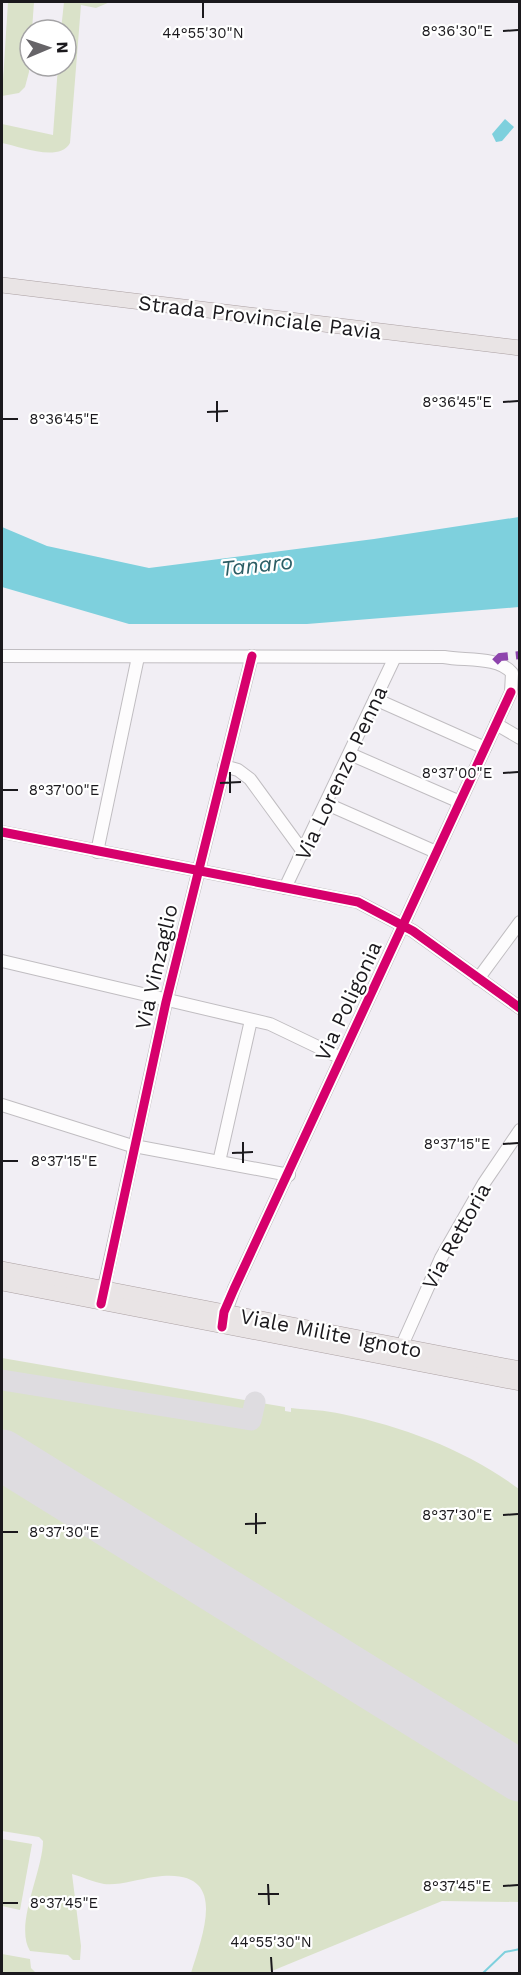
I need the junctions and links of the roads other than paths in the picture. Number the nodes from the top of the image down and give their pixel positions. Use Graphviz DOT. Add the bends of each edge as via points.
graph roads {
  1 [pos="2,285"];
  2 [pos="519,348"];
  3 [pos="2,656"];
  4 [pos="252,656"];
  5 [pos="138,657"];
  6 [pos="395,657"];
  7 [pos="375,699"];
  8 [pos="496,724"];
  9 [pos="519,738"];
  10 [pos="485,748"];
  11 [pos="350,754"];
  12 [pos="224,766"];
  13 [pos="460,802"];
  14 [pos="327,804"];
  15 [pos="2,832"];
  16 [pos="97,852"];
  17 [pos="436,852"];
  18 [pos="304,853"];
  19 [pos="198,872"];
  20 [pos="285,888"];
  21 [pos="519,922"];
  22 [pos="403,925"];
  23 [pos="2,961"];
  24 [pos="478,979"];
  25 [pos="166,1002"];
  26 [pos="519,1008"];
  27 [pos="251,1020"];
  28 [pos="341,1058"];
  29 [pos="2,1105"];
  30 [pos="519,1130"];
  31 [pos="135,1146"];
  32 [pos="219,1162"];
  33 [pos="289,1175"];
  34 [pos="2,1269"];
  35 [pos="2,1284"];
  36 [pos="103,1296"];
  37 [pos="223,1320"];
  38 [pos="399,1354"];
  39 [pos="519,1369"];
  40 [pos="519,1383"];
  1 -- 2 [label="main road, Strada Provinciale Pavia"];
  3 -- 5 [label="street"];
  4 -- 5 [label="street"];
  4 -- 6 [label="street"];
  4 -- 12 [label="street, Via Vinzaglio"];
  5 -- 16 [label="street"];
  6 -- 7 [label="street, Via Lorenzo Penna"];
  6 -- 8 [label="street, Via Poligonia" via="444,657 507,666 512,673 511,692"];
  7 -- 10 [label="street"];
  7 -- 11 [label="street, Via Lorenzo Penna"];
  8 -- 9 [label="street"];
  8 -- 10 [label="street, Via Poligonia"];
  10 -- 13 [label="street, Via Poligonia"];
  11 -- 13 [label="street"];
  11 -- 14 [label="street, Via Lorenzo Penna"];
  12 -- 18 [label="street" via="250,779"];
  12 -- 19 [label="street, Via Vinzaglio"];
  13 -- 17 [label="street, Via Poligonia"];
  14 -- 17 [label="street"];
  14 -- 18 [label="street, Via Lorenzo Penna"];
  15 -- 16 [label="street"];
  16 -- 19 [label="street"];
  17 -- 22 [label="street, Via Poligonia"];
  18 -- 20 [label="street, Via Lorenzo Penna"];
  19 -- 20 [label="street"];
  19 -- 25 [label="street, Via Vinzaglio"];
  20 -- 22 [label="street" via="354,901"];
  21 -- 24 [label="street"];
  22 -- 24 [label="street"];
  22 -- 28 [label="street, Via Poligonia"];
  23 -- 25 [label="street"];
  24 -- 26 [label="street"];
  25 -- 27 [label="street"];
  25 -- 31 [label="street, Via Vinzaglio"];
  27 -- 28 [label="street" via="290,1032"];
  27 -- 32 [label="street"];
  28 -- 33 [label="street, Via Poligonia"];
  29 -- 31 [label="street"];
  30 -- 38 [label="street, Via Rettoria" via="460,1222"];
  31 -- 32 [label="street"];
  31 -- 36 [label="street, Via Vinzaglio"];
  32 -- 33 [label="street"];
  33 -- 37 [label="street, Via Poligonia"];
  34 -- 36 [label="main road, Viale Milite Ignoto"];
  35 -- 36 [label="main road, Viale Milite Ignoto"];
  36 -- 37 [label="main road, Viale Milite Ignoto"];
  37 -- 38 [label="main road, Viale Milite Ignoto"];
  38 -- 39 [label="main road, Viale Milite Ignoto"];
  38 -- 40 [label="main road, Viale Milite Ignoto"];
}
